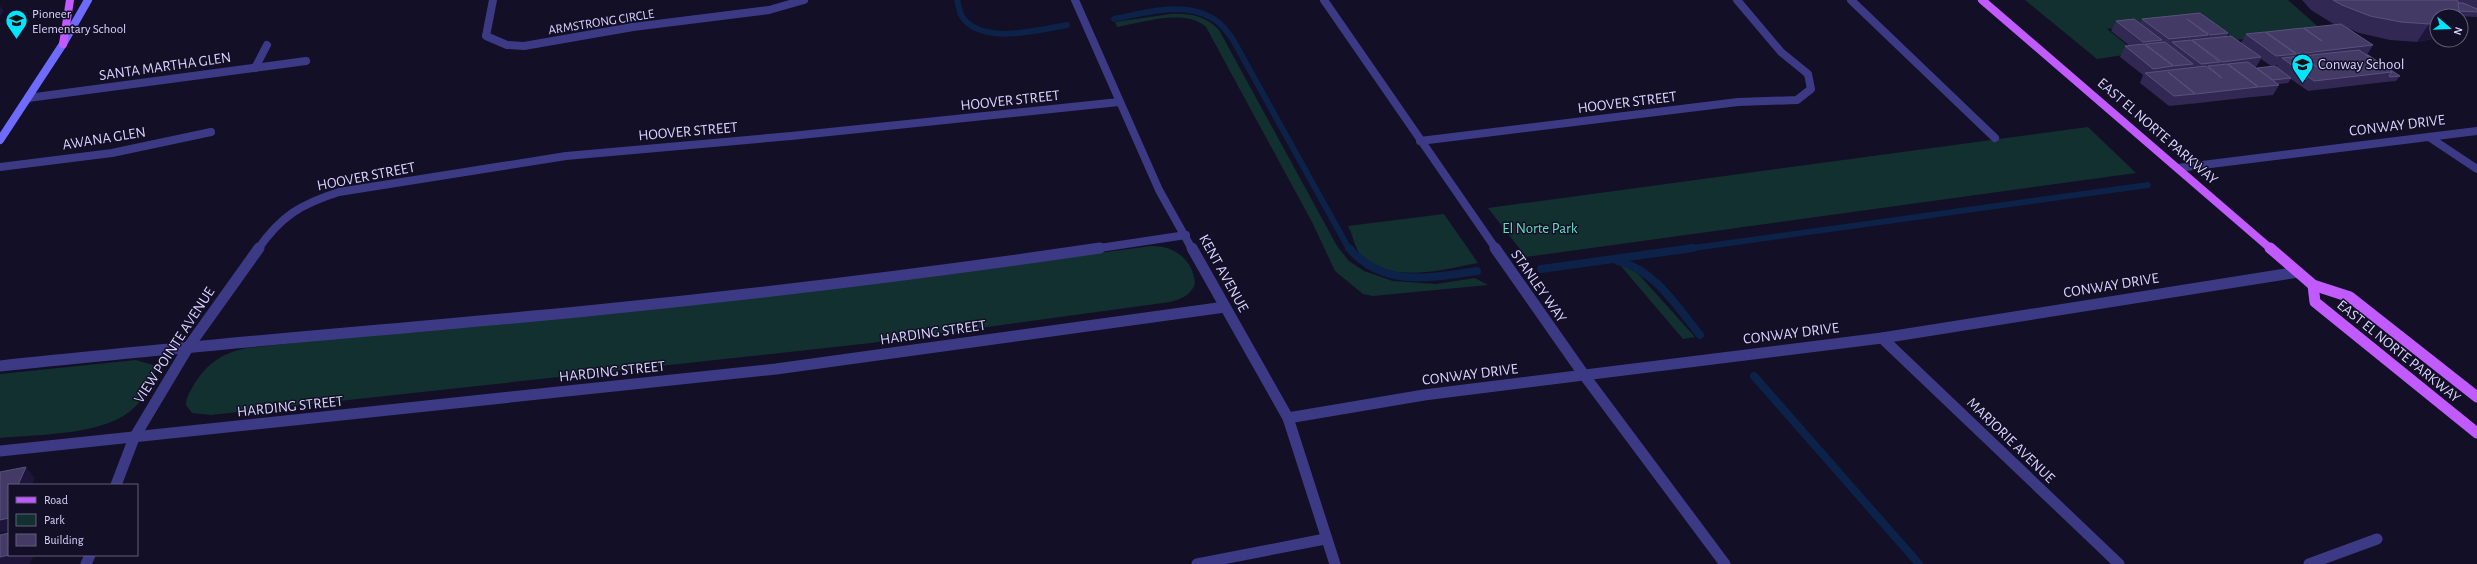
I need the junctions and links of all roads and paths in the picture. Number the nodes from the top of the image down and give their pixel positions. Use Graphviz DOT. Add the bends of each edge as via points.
graph roads {
  1 [pos="70,0"];
  2 [pos="88,0"];
  3 [pos="493,0"];
  4 [pos="804,0"];
  5 [pos="1075,0"];
  6 [pos="1324,0"];
  7 [pos="1737,0"];
  8 [pos="1851,0"];
  9 [pos="1982,0"];
  10 [pos="63,44"];
  11 [pos="267,45"];
  12 [pos="306,61"];
  13 [pos="255,68"];
  14 [pos="28,98"];
  15 [pos="1119,102"];
  16 [pos="2477,131"];
  17 [pos="211,132"];
  18 [pos="2429,137"];
  19 [pos="1995,138"];
  20 [pos="0,140"];
  21 [pos="1420,141"];
  22 [pos="0,167"];
  23 [pos="2178,168"];
  24 [pos="2477,170"];
  25 [pos="272,229"];
  26 [pos="1186,234"];
  27 [pos="2298,272"];
  28 [pos="2313,285"];
  29 [pos="1225,307"];
  30 [pos="1882,338"];
  31 [pos="189,346"];
  32 [pos="0,366"];
  33 [pos="1584,375"];
  34 [pos="2477,397"];
  35 [pos="1288,418"];
  36 [pos="2477,434"];
  37 [pos="134,438"];
  38 [pos="0,451"];
  39 [pos="116,484"];
  40 [pos="1325,539"];
  41 [pos="2378,539"];
  42 [pos="1197,564"];
  43 [pos="1335,564"];
  44 [pos="1725,564"];
  45 [pos="2119,564"];
  46 [pos="2309,564"];
  1 -- 10 [label="main road"];
  2 -- 10 [label="main road"];
  3 -- 4 [label="street, ARMSTRONG CIRCLE" via="486,36 507,45 524,46 633,27 769,10"];
  5 -- 15 [label="street, KENT AVENUE"];
  6 -- 21 [label="street, STANLEY WAY"];
  7 -- 21 [label="street, HOOVER STREET" via="1781,52 1808,74 1811,89 1797,100 1738,102"];
  8 -- 19 [label="street"];
  9 -- 23 [label="main road, EAST EL NORTE PARKWAY"];
  10 -- 14 [label="main road"];
  11 -- 13 [label="street"];
  12 -- 13 [label="street, SANTA MARTHA GLEN"];
  13 -- 14 [label="street, SANTA MARTHA GLEN"];
  14 -- 20 [label="main road"];
  15 -- 25 [label="street, HOOVER STREET" via="566,156 339,192 312,200 283,217"];
  15 -- 26 [label="street, KENT AVENUE" via="1159,190"];
  16 -- 18 [label="street, CONWAY DRIVE"];
  17 -- 22 [label="street, AWANA GLEN" via="112,153"];
  18 -- 23 [label="street, CONWAY DRIVE"];
  18 -- 24 [label="street"];
  21 -- 33 [label="street, STANLEY WAY"];
  23 -- 27 [label="main road, EAST EL NORTE PARKWAY"];
  25 -- 31 [label="street, VIEW POINTE AVENUE"];
  26 -- 29 [label="street, KENT AVENUE"];
  26 -- 31 [label="street" via="978,266 588,311"];
  27 -- 28 [label="main road, EAST EL NORTE PARKWAY"];
  27 -- 30 [label="street, CONWAY DRIVE"];
  28 -- 34 [label="main road, EAST EL NORTE PARKWAY" via="2350,297"];
  28 -- 36 [label="main road, EAST EL NORTE PARKWAY" via="2315,302"];
  29 -- 35 [label="street, KENT AVENUE"];
  29 -- 37 [label="street, HARDING STREET" via="776,369"];
  30 -- 33 [label="street, CONWAY DRIVE"];
  30 -- 45 [label="street, MARJORIE AVENUE"];
  31 -- 32 [label="street"];
  31 -- 37 [label="street, VIEW POINTE AVENUE"];
  33 -- 35 [label="street, CONWAY DRIVE" via="1424,395"];
  33 -- 44 [label="street, STANLEY WAY"];
  35 -- 40 [label="street, KENT AVENUE"];
  37 -- 38 [label="street, HARDING STREET"];
  37 -- 39 [label="street, VIEW POINTE AVENUE"];
  40 -- 42 [label="street"];
  40 -- 43 [label="street, KENT AVENUE"];
  41 -- 46 [label="street"];
}
